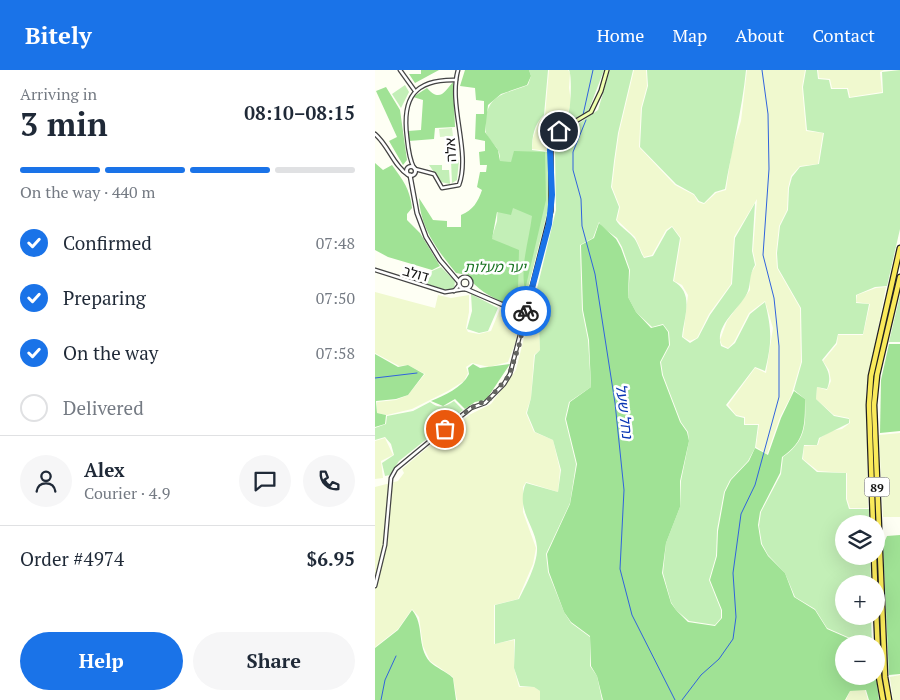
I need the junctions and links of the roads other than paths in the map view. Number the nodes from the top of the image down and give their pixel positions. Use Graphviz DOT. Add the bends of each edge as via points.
graph roads {
  1 [pos="400,70"];
  2 [pos="458,70"];
  3 [pos="607,70"];
  4 [pos="456,80"];
  5 [pos="416,91"];
  6 [pos="375,134"];
  7 [pos="410,158"];
  8 [pos="399,168"];
  9 [pos="408,168"];
  10 [pos="415,168"];
  11 [pos="425,172"];
  12 [pos="415,174"];
  13 [pos="409,175"];
  14 [pos="413,186"];
  15 [pos="900,248"];
  16 [pos="375,270"];
  17 [pos="453,274"];
  18 [pos="463,277"];
  19 [pos="900,277"];
  20 [pos="459,283"];
  21 [pos="471,283"];
  22 [pos="465,289"];
  23 [pos="453,292"];
  24 [pos="476,292"];
  25 [pos="526,311"];
  26 [pos="873,515"];
  27 [pos="375,586"];
  28 [pos="877,625"];
  29 [pos="883,700"];
  30 [pos="889,700"];
  1 -- 5 [label="street"];
  2 -- 4 [label="street, אלה"];
  3 -- 25 [label="main road" via="591,112 559,131 551,145 551,211"];
  4 -- 5 [label="street" via="430,84"];
  4 -- 11 [label="street, אלה" via="460,182 458,187 442,188 434,174"];
  5 -- 7 [label="street" via="405,114"];
  6 -- 8 [label="street" via="386,144"];
  7 -- 9 [label="street"];
  7 -- 10 [label="street"];
  8 -- 9 [label="street"];
  8 -- 13 [label="street"];
  9 -- 10 [label="street"];
  9 -- 13 [label="street"];
  10 -- 11 [label="street, אלה"];
  10 -- 12 [label="street"];
  11 -- 12 [label="street, אלה"];
  12 -- 13 [label="street"];
  12 -- 14 [label="street"];
  13 -- 14 [label="street"];
  14 -- 17 [label="street" via="417,213 426,237"];
  15 -- 26 [label="highway, 89" via="871,376"];
  16 -- 23 [label="street, דולב"];
  17 -- 18 [label="street"];
  17 -- 20 [label="street"];
  18 -- 20 [label="street"];
  18 -- 21 [label="street"];
  19 -- 30 [label="highway, 89" via="877,375 874,405 885,677"];
  20 -- 22 [label="street"];
  20 -- 23 [label="street"];
  21 -- 22 [label="street"];
  21 -- 24 [label="street"];
  22 -- 23 [label="street, דולב"];
  22 -- 24 [label="street"];
  24 -- 25 [label="street"];
  25 -- 27 [label="street" via="511,374 504,384 485,403 471,408 396,469 391,478 385,545"];
  28 -- 29 [label="highway"];
}
